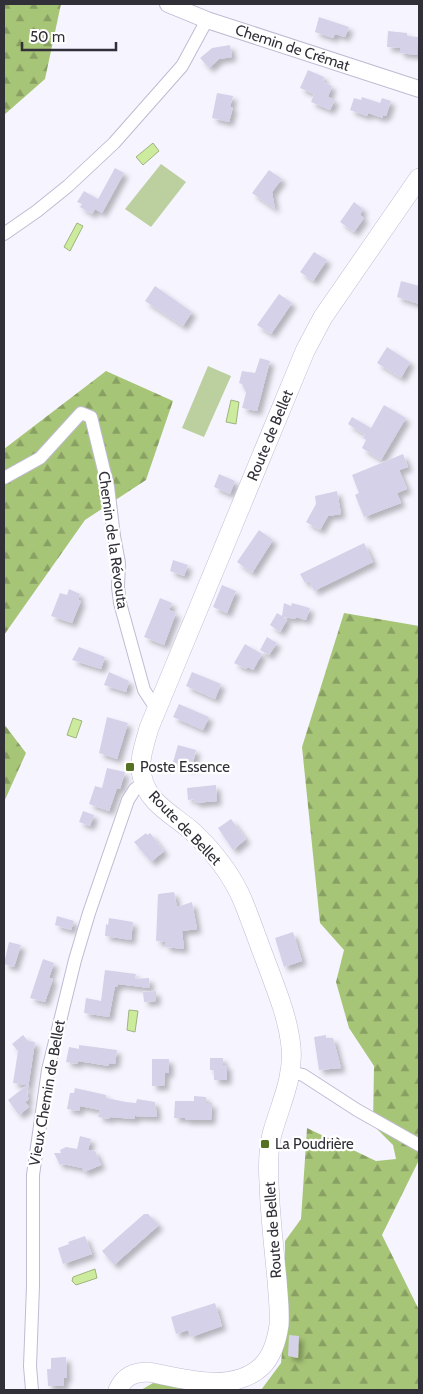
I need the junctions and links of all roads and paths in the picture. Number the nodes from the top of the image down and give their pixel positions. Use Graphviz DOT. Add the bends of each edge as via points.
graph roads {
  1 [pos="168,4"];
  2 [pos="206,20"];
  3 [pos="419,89"];
  4 [pos="419,178"];
  5 [pos="4,234"];
  6 [pos="4,478"];
  7 [pos="157,710"];
  8 [pos="143,783"];
  9 [pos="290,1072"];
  10 [pos="419,1145"];
  11 [pos="32,1390"];
  12 [pos="118,1390"];
  1 -- 2 [label="street, Chemin de Crémat"];
  2 -- 3 [label="street, Chemin de Crémat"];
  2 -- 5 [label="street" via="182,66 114,143 68,186"];
  4 -- 7 [label="main road, Route de Bellet" via="311,338"];
  6 -- 7 [label="street, Chemin de la Révouta" via="40,458 81,413 91,417 108,488 119,563 120,603 144,690"];
  7 -- 8 [label="main road, Route de Bellet" via="144,747"];
  8 -- 9 [label="main road, Route de Bellet" via="160,806 191,830 218,860 242,900 285,1017 291,1048"];
  8 -- 11 [label="street, Vieux Chemin de Bellet" via="128,800 89,913 51,1056 33,1175"];
  9 -- 10 [label="street" via="303,1076"];
  9 -- 12 [label="main road, Route de Bellet" via="269,1160 279,1323 270,1355 264,1365 250,1376 230,1381 209,1382 141,1372 131,1374"];
}
